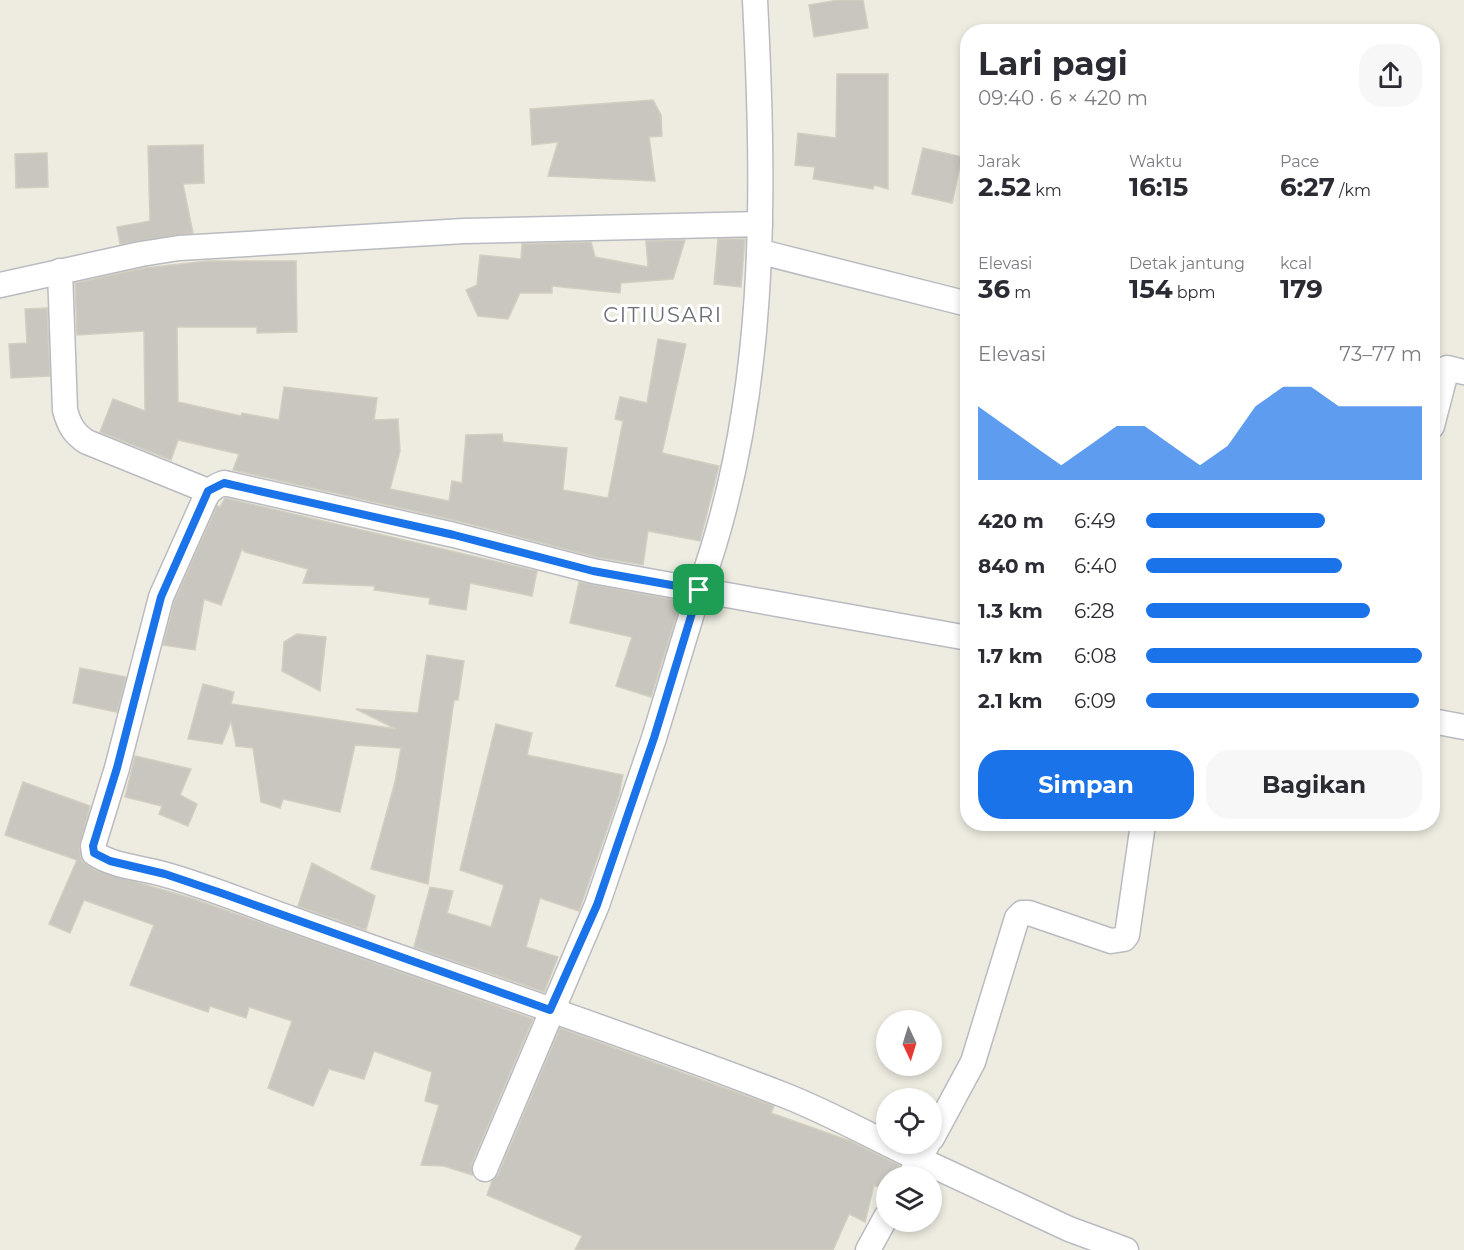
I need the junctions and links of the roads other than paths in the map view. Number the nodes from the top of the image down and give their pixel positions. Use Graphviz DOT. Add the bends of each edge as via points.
graph roads {
  1 [pos="755,0"];
  2 [pos="760,224"];
  3 [pos="761,252"];
  4 [pos="60,272"];
  5 [pos="0,285"];
  6 [pos="960,302"];
  7 [pos="1464,372"];
  8 [pos="1440,397"];
  9 [pos="208,491"];
  10 [pos="699,590"];
  11 [pos="960,637"];
  12 [pos="1440,722"];
  13 [pos="1464,727"];
  14 [pos="1142,831"];
  15 [pos="550,1010"];
  16 [pos="942,1119"];
  17 [pos="919,1159"];
  18 [pos="485,1169"];
  19 [pos="878,1232"];
  20 [pos="868,1250"];
  21 [pos="1126,1250"];
  1 -- 2 [label="street"];
  2 -- 3 [label="street"];
  2 -- 4 [label="street" via="464,231 179,248"];
  3 -- 6 [label="street"];
  3 -- 10 [label="street" via="749,395 723,513"];
  4 -- 5 [label="street"];
  4 -- 9 [label="street" via="65,410 70,427 87,442"];
  7 -- 8 [label="street" via="1448,368"];
  9 -- 10 [label="street" via="224,483 593,571"];
  9 -- 15 [label="street" via="161,597 94,853 224,894"];
  10 -- 11 [label="street"];
  10 -- 15 [label="street" via="597,905"];
  12 -- 13 [label="street"];
  14 -- 16 [label="street" via="1124,939 1111,941 1029,913 1017,918 973,1062"];
  15 -- 17 [label="street" via="786,1096"];
  15 -- 18 [label="street"];
  17 -- 21 [label="street" via="1069,1229"];
  19 -- 20 [label="street"];
}
